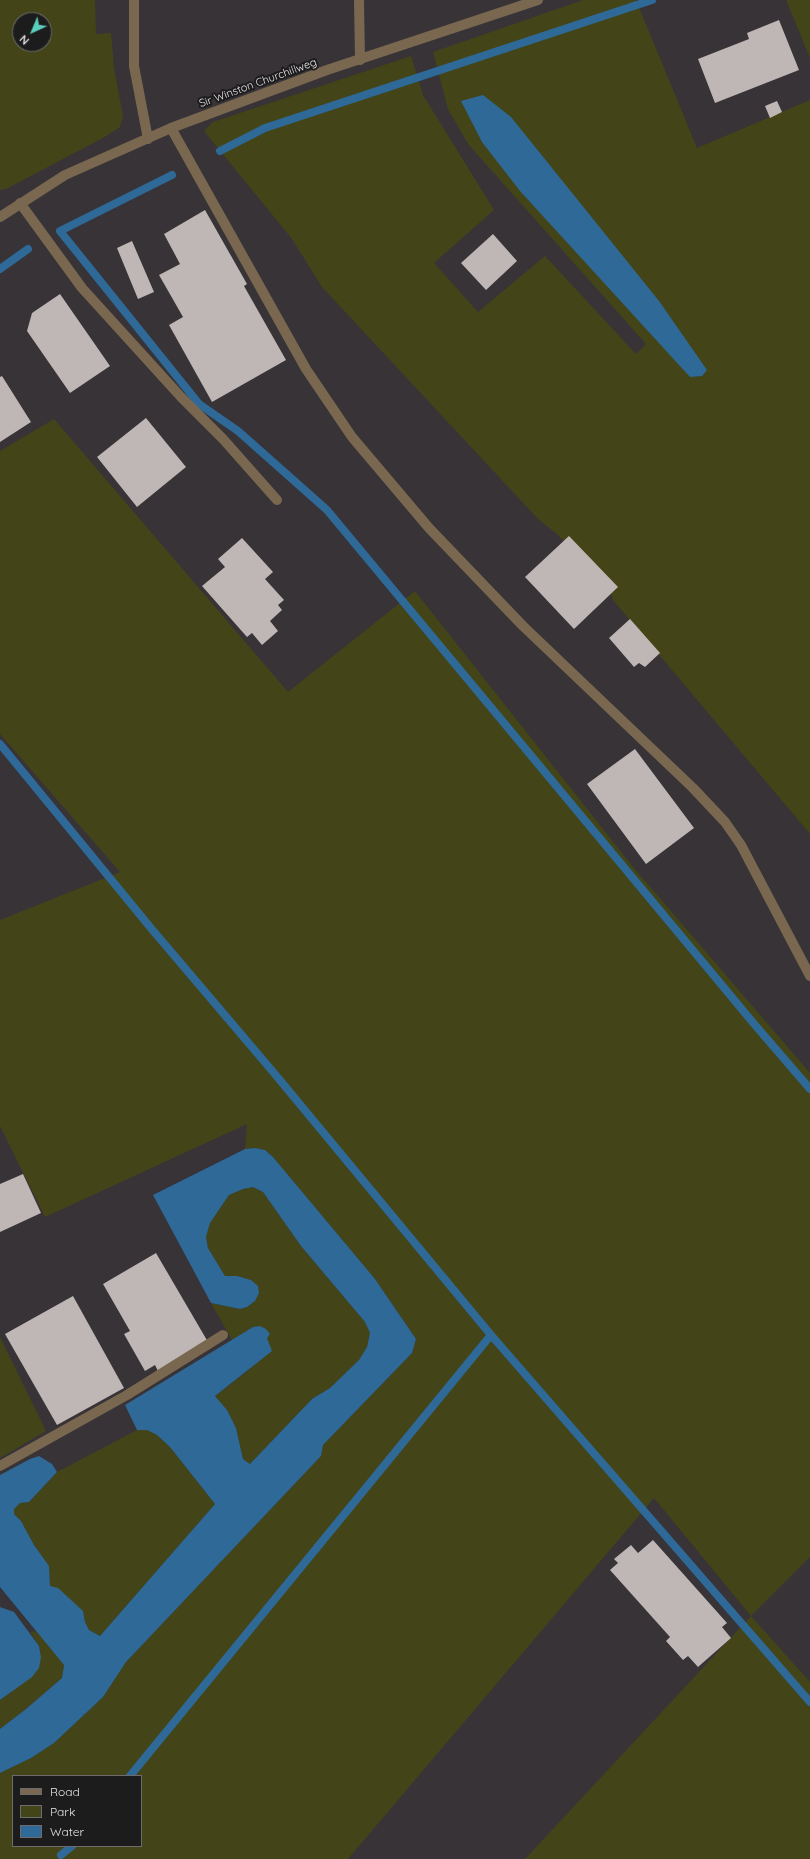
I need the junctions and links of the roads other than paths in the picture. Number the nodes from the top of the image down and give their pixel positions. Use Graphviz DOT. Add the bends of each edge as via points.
graph roads {
  1 [pos="134,0"];
  2 [pos="359,0"];
  3 [pos="538,0"];
  4 [pos="360,60"];
  5 [pos="171,128"];
  6 [pos="148,139"];
  7 [pos="20,203"];
  8 [pos="0,217"];
  9 [pos="277,500"];
  10 [pos="810,976"];
  11 [pos="223,1335"];
  12 [pos="0,1466"];
  1 -- 6 [label="street" via="134,66"];
  2 -- 4 [label="street"];
  3 -- 4 [label="street, Sir Winston Churchillweg"];
  4 -- 5 [label="street, Sir Winston Churchillweg"];
  5 -- 6 [label="street, Sir Winston Churchillweg"];
  5 -- 10 [label="street" via="306,369 352,437 429,528 518,621 693,788 725,822 741,845"];
  6 -- 7 [label="street, Sir Winston Churchillweg" via="65,175"];
  7 -- 8 [label="street, Sir Winston Churchillweg"];
  7 -- 9 [label="street" via="82,288"];
  11 -- 12 [label="street" via="127,1395"];
}
